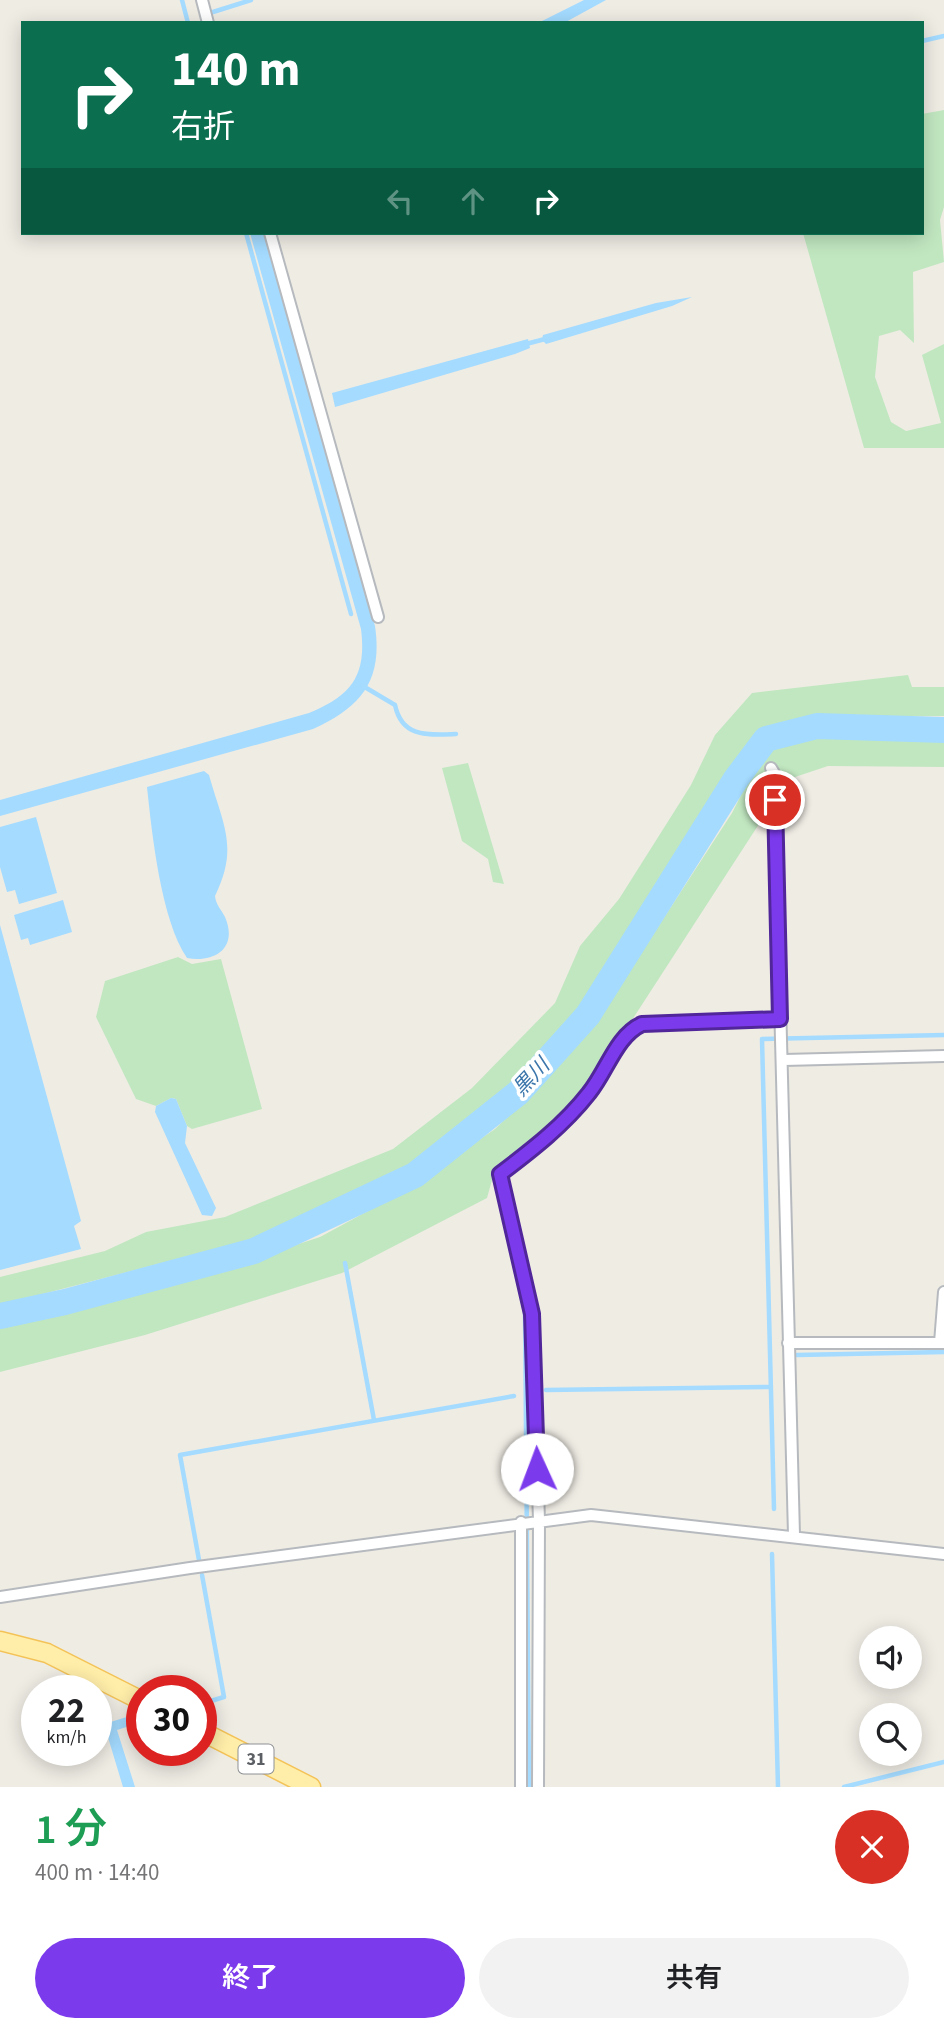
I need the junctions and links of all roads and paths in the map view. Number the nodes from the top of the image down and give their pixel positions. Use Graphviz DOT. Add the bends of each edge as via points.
graph roads {
  1 [pos="202,0"];
  2 [pos="207,21"];
  3 [pos="271,235"];
  4 [pos="378,617"];
  5 [pos="771,768"];
  6 [pos="780,1019"];
  7 [pos="944,1056"];
  8 [pos="783,1060"];
  9 [pos="944,1292"];
  10 [pos="788,1343"];
  11 [pos="942,1343"];
  12 [pos="539,1520"];
  13 [pos="521,1522"];
  14 [pos="794,1535"];
  15 [pos="944,1553"];
  16 [pos="0,1597"];
  17 [pos="0,1641"];
  18 [pos="126,1693"];
  19 [pos="217,1739"];
  20 [pos="312,1787"];
  21 [pos="521,1787"];
  22 [pos="538,1787"];
  1 -- 2 [label="street"];
  3 -- 4 [label="street"];
  5 -- 6 [label="street"];
  6 -- 8 [label="street"];
  6 -- 12 [label="street" via="642,1024 629,1030 590,1092 557,1129 500,1174 532,1314"];
  7 -- 8 [label="street"];
  8 -- 10 [label="street"];
  9 -- 11 [label="street"];
  10 -- 11 [label="street"];
  10 -- 14 [label="street"];
  12 -- 13 [label="street"];
  12 -- 14 [label="street" via="630,1517"];
  12 -- 22 [label="street"];
  13 -- 16 [label="street"];
  13 -- 21 [label="street"];
  14 -- 15 [label="street"];
  17 -- 18 [label="main road" via="47,1653"];
  19 -- 20 [label="main road, 31"];
}
